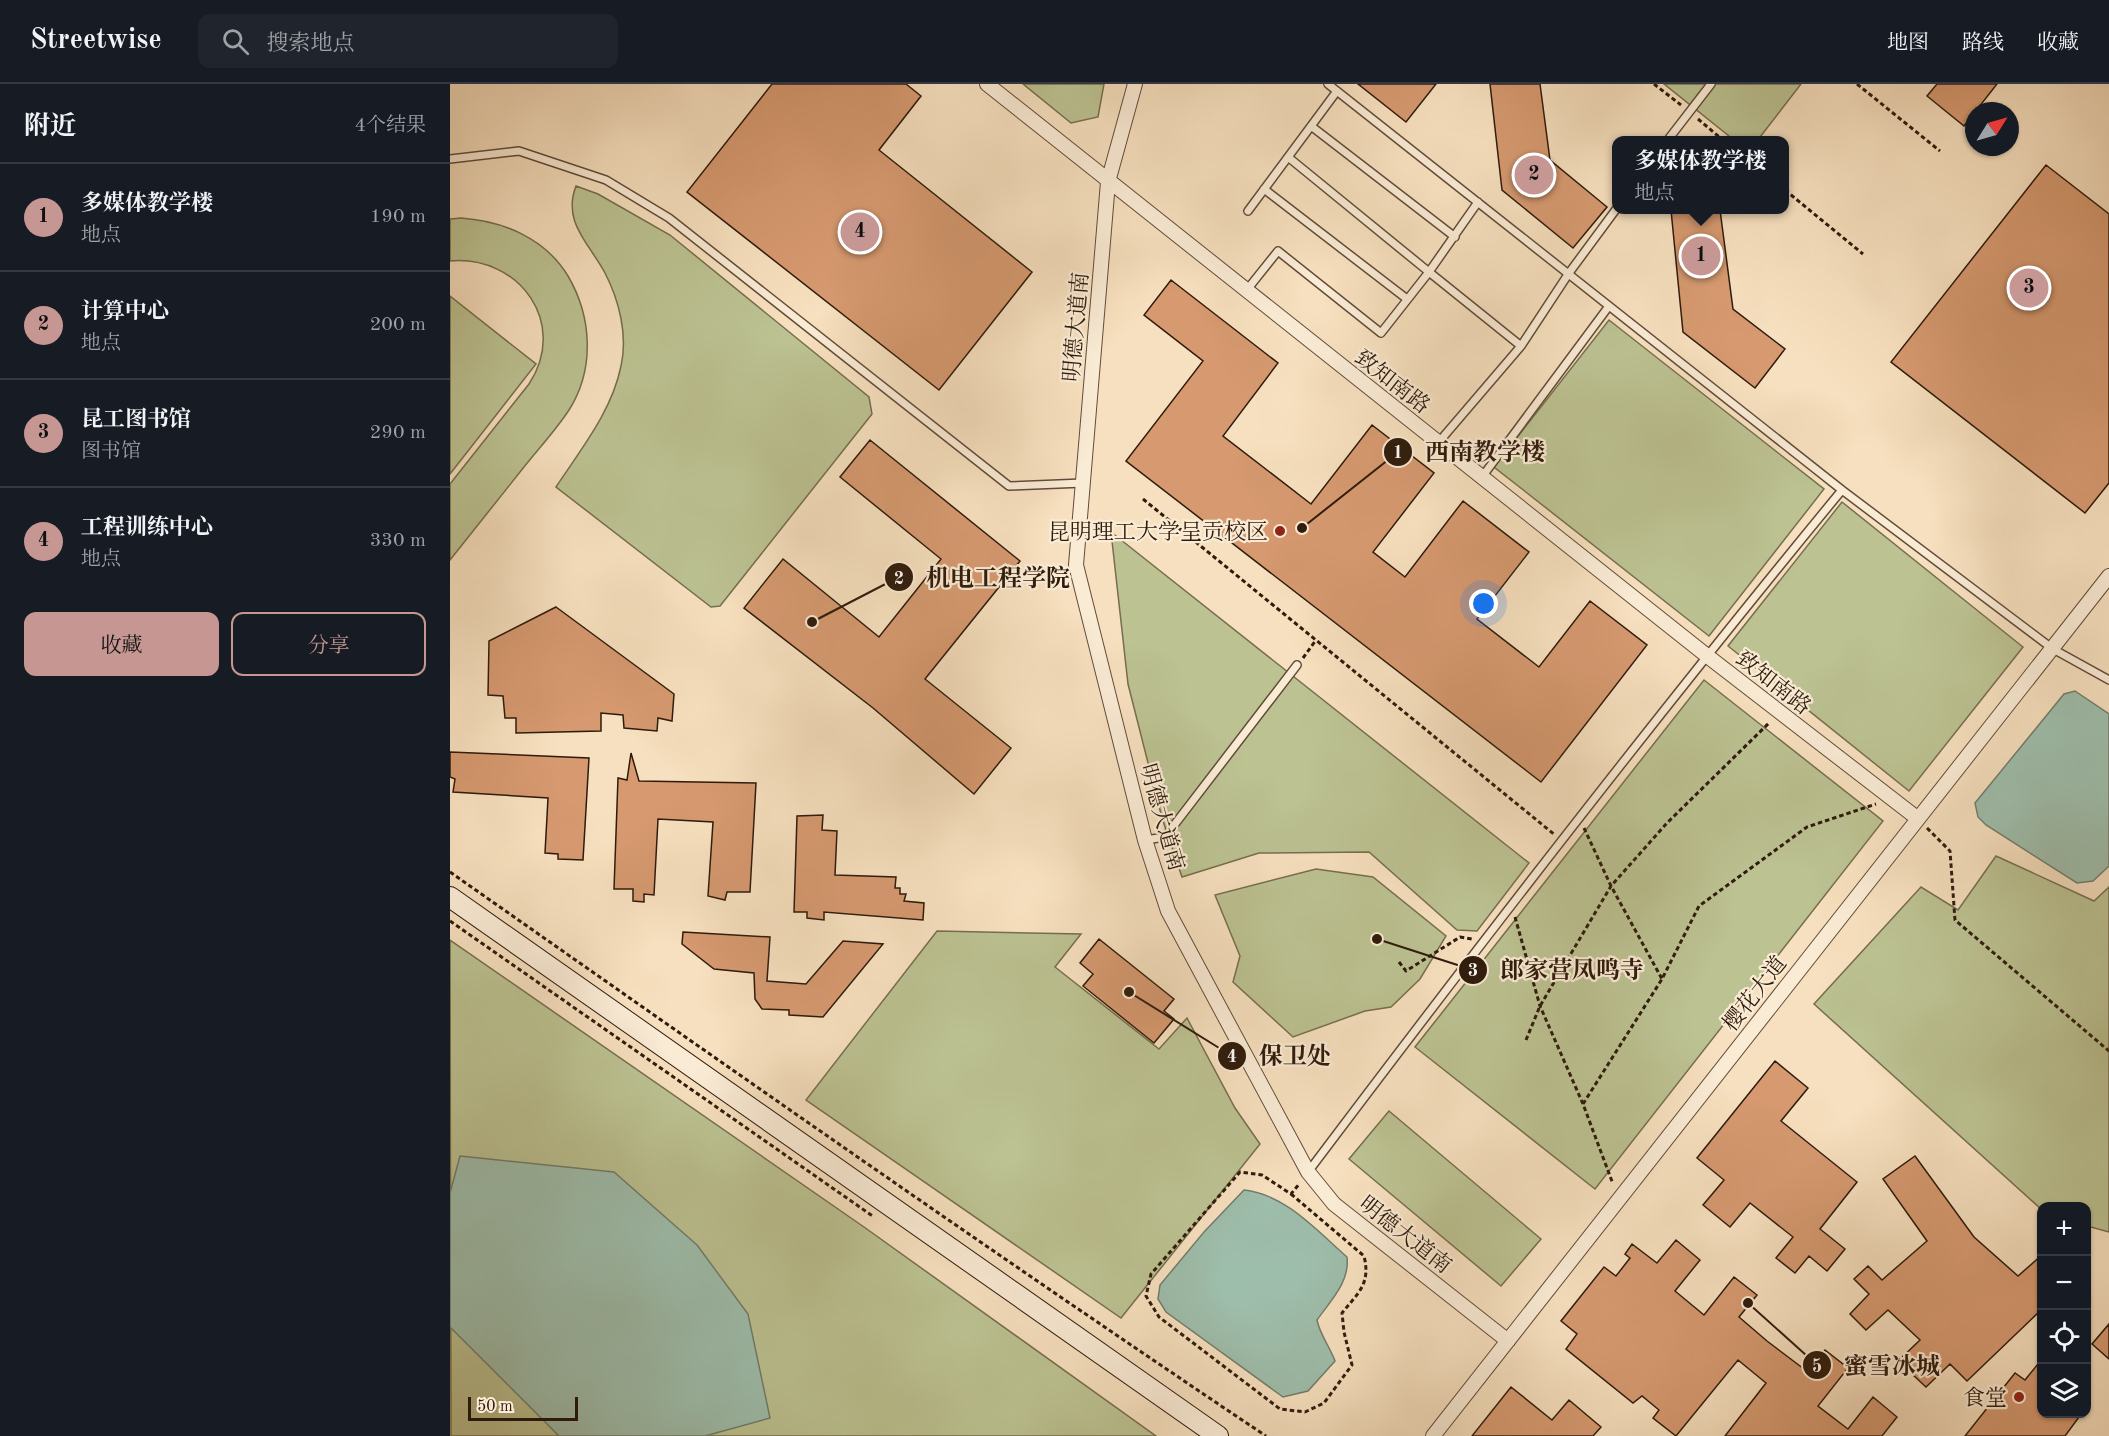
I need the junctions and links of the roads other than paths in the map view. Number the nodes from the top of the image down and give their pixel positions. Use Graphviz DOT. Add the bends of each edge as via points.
graph roads {
  1 [pos="987,84"];
  2 [pos="1135,84"];
  3 [pos="1329,84"];
  4 [pos="1711,84"];
  5 [pos="1337,91"];
  6 [pos="1311,126"];
  7 [pos="1671,136"];
  8 [pos="1288,157"];
  9 [pos="450,159"];
  10 [pos="1108,182"];
  11 [pos="1264,189"];
  12 [pos="1478,202"];
  13 [pos="1248,211"];
  14 [pos="1613,214"];
  15 [pos="1455,237"];
  16 [pos="1429,272"];
  17 [pos="1569,273"];
  18 [pos="1246,291"];
  19 [pos="1407,299"];
  20 [pos="1609,306"];
  21 [pos="1521,346"];
  22 [pos="1438,443"];
  23 [pos="1481,478"];
  24 [pos="1083,483"];
  25 [pos="1842,490"];
  26 [pos="2109,576"];
  27 [pos="2053,649"];
  28 [pos="1706,655"];
  29 [pos="1298,665"];
  30 [pos="2109,680"];
  31 [pos="1917,818"];
  32 [pos="1145,840"];
  33 [pos="450,897"];
  34 [pos="1308,1172"];
  35 [pos="1508,1341"];
  36 [pos="1218,1436"];
  37 [pos="1433,1436"];
  1 -- 10 [label="street, 致知南路"];
  2 -- 10 [label="street, 明德大道南"];
  3 -- 5 [label="lane"];
  4 -- 7 [label="lane"];
  5 -- 6 [label="lane"];
  5 -- 12 [label="lane"];
  6 -- 8 [label="lane"];
  6 -- 15 [label="lane"];
  8 -- 11 [label="lane"];
  8 -- 16 [label="lane"];
  9 -- 24 [label="lane" via="519,151 606,180 669,218 1009,486"];
  10 -- 18 [label="street, 致知南路"];
  10 -- 24 [label="street, 明德大道南"];
  11 -- 13 [label="lane"];
  11 -- 19 [label="lane"];
  12 -- 15 [label="lane"];
  12 -- 17 [label="lane"];
  14 -- 17 [label="lane"];
  15 -- 16 [label="lane"];
  16 -- 19 [label="lane"];
  16 -- 21 [label="lane"];
  17 -- 20 [label="lane"];
  17 -- 21 [label="lane"];
  18 -- 19 [label="lane" via="1278,251 1381,333"];
  18 -- 22 [label="street, 致知南路"];
  20 -- 23 [label="lane"];
  20 -- 25 [label="lane"];
  21 -- 22 [label="lane"];
  22 -- 23 [label="street, 致知南路"];
  23 -- 28 [label="street, 致知南路"];
  24 -- 32 [label="street, 明德大道南" via="1076,565"];
  25 -- 27 [label="lane"];
  25 -- 28 [label="lane"];
  26 -- 27 [label="street, 樱花大道"];
  27 -- 30 [label="lane"];
  27 -- 31 [label="street, 樱花大道"];
  28 -- 31 [label="street, 致知南路"];
  28 -- 34 [label="lane"];
  29 -- 32 [label="lane" via="1165,837"];
  31 -- 35 [label="street, 樱花大道"];
  32 -- 34 [label="street, 明德大道南" via="1168,911"];
  33 -- 36 [label="street"];
  34 -- 35 [label="street, 明德大道南" via="1334,1203"];
  35 -- 37 [label="street, 樱花大道"];
}
